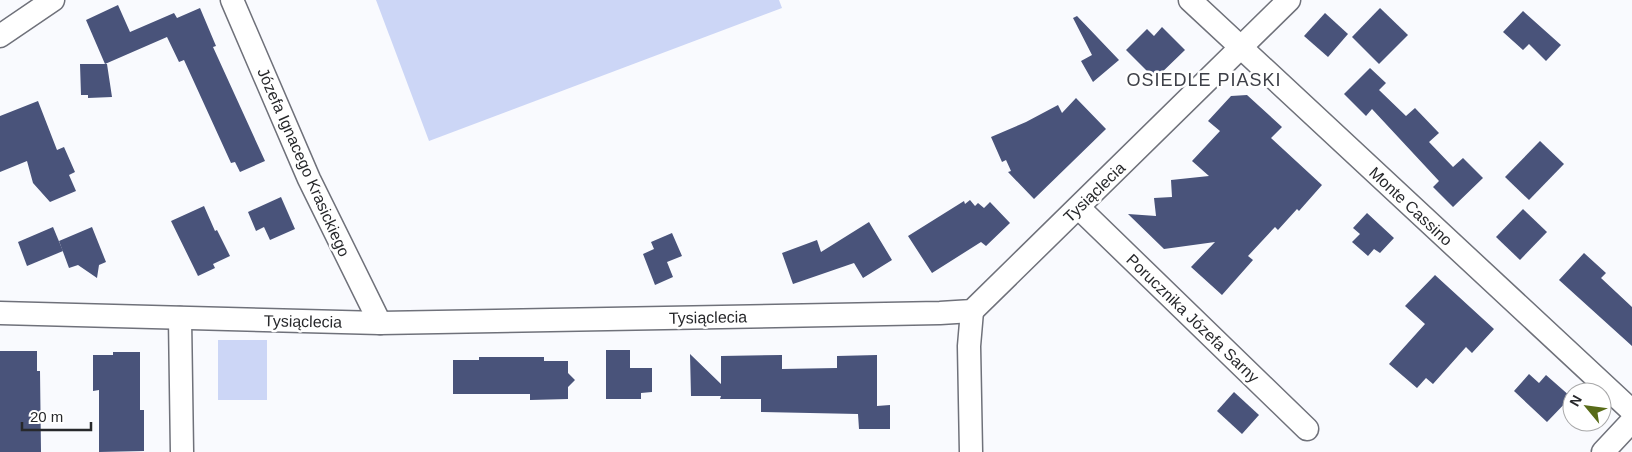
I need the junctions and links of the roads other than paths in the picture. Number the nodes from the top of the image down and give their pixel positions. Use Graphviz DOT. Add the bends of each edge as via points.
graph roads {
  1 [pos="52,0"];
  2 [pos="232,0"];
  3 [pos="1190,0"];
  4 [pos="1289,0"];
  5 [pos="0,36"];
  6 [pos="1241,48"];
  7 [pos="1079,208"];
  8 [pos="972,311"];
  9 [pos="0,313"];
  10 [pos="180,318"];
  11 [pos="380,323"];
  12 [pos="1632,412"];
  13 [pos="1632,421"];
  14 [pos="1307,429"];
  15 [pos="182,452"];
  16 [pos="971,452"];
  17 [pos="1603,452"];
  1 -- 5 [label="street"];
  2 -- 11 [label="street, Józefa Ignacego Krasickiego" via="309,179"];
  3 -- 6 [label="street, Monte Cassino"];
  4 -- 6 [label="street, Tysiąclecia"];
  6 -- 7 [label="street, Tysiąclecia"];
  6 -- 12 [label="street, Monte Cassino"];
  7 -- 8 [label="street, Tysiąclecia"];
  7 -- 14 [label="street, Porucznika Józefa Sarny"];
  8 -- 11 [label="street, Tysiąclecia"];
  8 -- 16 [label="street" via="969,346"];
  9 -- 10 [label="street, Tysiąclecia"];
  10 -- 11 [label="street, Tysiąclecia"];
  10 -- 15 [label="street"];
  13 -- 17 [label="street"];
}
